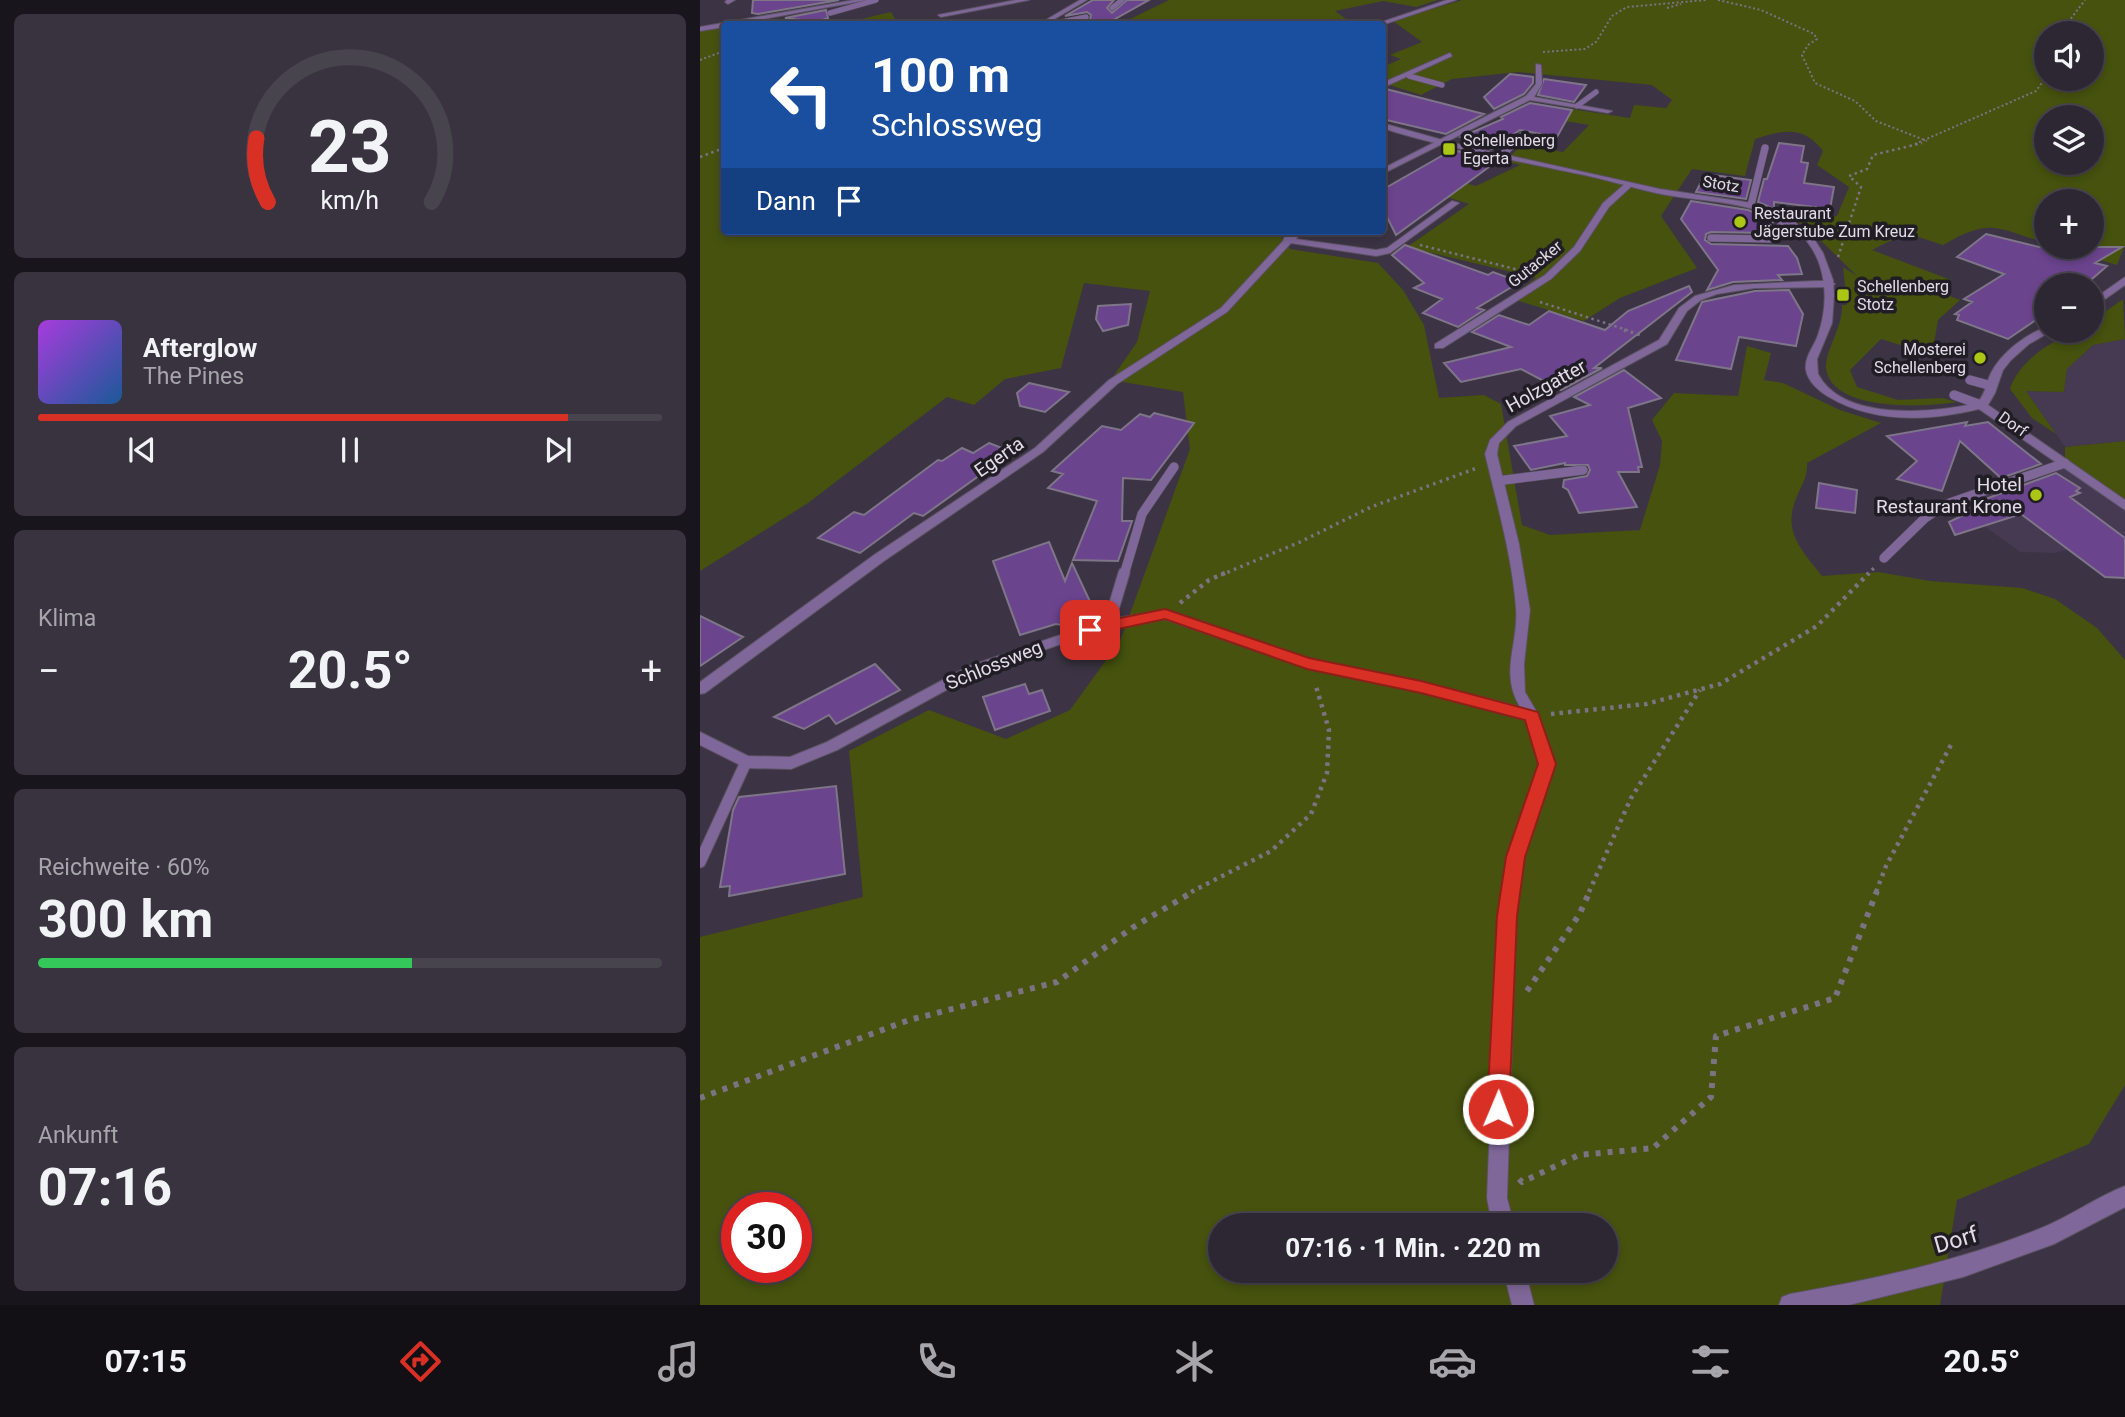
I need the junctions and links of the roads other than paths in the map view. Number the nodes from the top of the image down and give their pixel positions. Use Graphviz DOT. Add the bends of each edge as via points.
graph roads {
  1 [pos="864,0"];
  2 [pos="876,0"];
  3 [pos="1026,0"];
  4 [pos="1084,0"];
  5 [pos="1122,0"];
  6 [pos="1452,0"];
  7 [pos="1112,8"];
  8 [pos="830,13"];
  9 [pos="941,15"];
  10 [pos="1086,17"];
  11 [pos="745,21"];
  12 [pos="1047,21"];
  13 [pos="1067,21"];
  14 [pos="1386,22"];
  15 [pos="721,25"];
  16 [pos="700,29"];
  17 [pos="1450,55"];
  18 [pos="1538,65"];
  19 [pos="1409,76"];
  20 [pos="1386,85"];
  21 [pos="1441,85"];
  22 [pos="1596,92"];
  23 [pos="1529,98"];
  24 [pos="1577,106"];
  25 [pos="1608,111"];
  26 [pos="1386,126"];
  27 [pos="1521,135"];
  28 [pos="1441,142"];
  29 [pos="1765,148"];
  30 [pos="1502,155"];
  31 [pos="1386,170"];
  32 [pos="1630,184"];
  33 [pos="1455,203"];
  34 [pos="1751,205"];
  35 [pos="1786,219"];
  36 [pos="1293,235"];
  37 [pos="1711,238"];
  38 [pos="1287,240"];
  39 [pos="2125,280"];
  40 [pos="1830,284"];
  41 [pos="2104,296"];
  42 [pos="2034,338"];
  43 [pos="1439,346"];
  44 [pos="1970,380"];
  45 [pos="1992,386"];
  46 [pos="1954,395"];
  47 [pos="1982,405"];
  48 [pos="2065,463"];
  49 [pos="1174,467"];
  50 [pos="1583,470"];
  51 [pos="1497,481"];
  52 [pos="2125,506"];
  53 [pos="1884,558"];
  54 [pos="1108,623"];
  55 [pos="700,689"];
  56 [pos="1532,716"];
  57 [pos="700,738"];
  58 [pos="746,762"];
  59 [pos="700,862"];
  60 [pos="2125,1196"];
  61 [pos="1500,1213"];
  62 [pos="1517,1283"];
  63 [pos="1523,1305"];
  64 [pos="1790,1305"];
  1 -- 11 [label="street"];
  2 -- 8 [label="lane"];
  3 -- 9 [label="street"];
  4 -- 12 [label="street"];
  5 -- 7 [label="lane"];
  6 -- 14 [label="street"];
  10 -- 13 [label="lane"];
  15 -- 16 [label="street"];
  17 -- 19 [label="street"];
  18 -- 23 [label="street" via="1539,84"];
  19 -- 20 [label="street"];
  19 -- 21 [label="lane"];
  22 -- 24 [label="lane"];
  23 -- 24 [label="street"];
  23 -- 28 [label="street"];
  24 -- 25 [label="street"];
  26 -- 28 [label="street, Stotz"];
  27 -- 30 [label="lane"];
  28 -- 30 [label="street, Stotz"];
  28 -- 31 [label="street"];
  29 -- 34 [label="lane"];
  30 -- 32 [label="street, Stotz"];
  32 -- 34 [label="street, Stotz"];
  32 -- 43 [label="street, Gutacker" via="1606,205 1577,249 1548,278"];
  33 -- 38 [label="street" via="1391,250 1376,253"];
  34 -- 35 [label="street, Stotz"];
  35 -- 37 [label="lane" via="1770,239"];
  35 -- 40 [label="street, Stotz" via="1811,240"];
  36 -- 38 [label="street, Egerta"];
  38 -- 55 [label="street, Egerta" via="1224,310 1113,382 1039,450 879,558"];
  39 -- 41 [label="street"];
  40 -- 47 [label="street, Stotz" via="1828,318 1811,365 1812,374 1824,388 1847,402 1882,412 1922,414"];
  40 -- 51 [label="street, Holzgatter" via="1755,285 1697,299 1685,307 1663,342 1502,432 1494,442 1492,463"];
  42 -- 45 [label="street, Dorf" via="1998,369"];
  44 -- 45 [label="lane"];
  45 -- 47 [label="street, Dorf"];
  46 -- 47 [label="lane"];
  47 -- 48 [label="street, Dorf"];
  48 -- 52 [label="street, Dorf"];
  48 -- 53 [label="lane" via="1944,505 1925,517"];
  49 -- 54 [label="lane" via="1142,514"];
  50 -- 51 [label="lane"];
  51 -- 56 [label="street" via="1523,610 1518,692"];
  54 -- 56 [label="street, Schlossweg" via="1165,614 1307,663"];
  54 -- 58 [label="street, Schlossweg" via="974,670 832,747 791,763"];
  56 -- 61 [label="street" via="1547,764 1516,857 1507,916 1497,1198"];
  57 -- 58 [label="street, Schlossweg"];
  58 -- 59 [label="lane"];
  60 -- 64 [label="street, Dorf" via="2004,1254 1877,1290"];
  62 -- 63 [label="street"];
}
